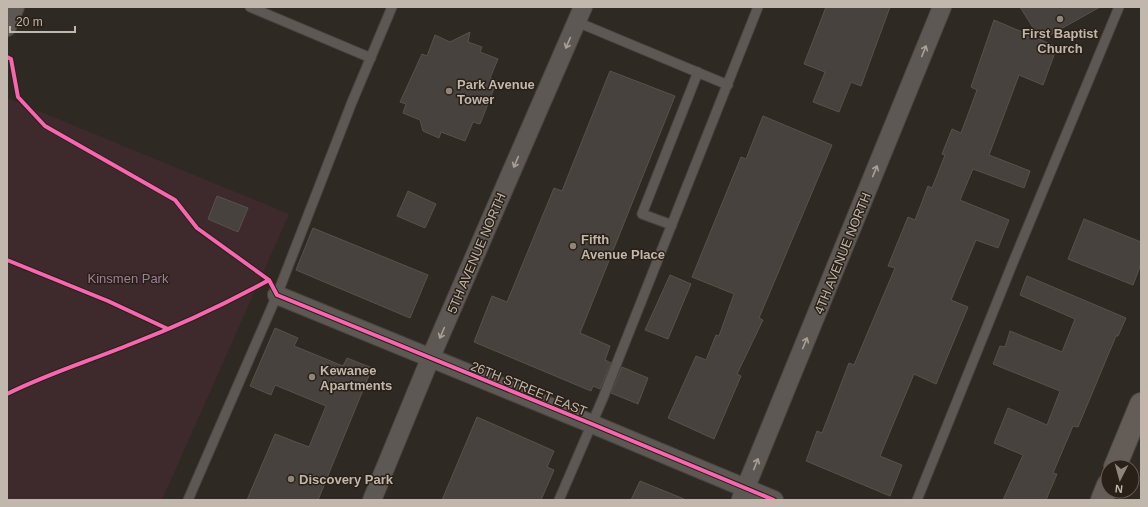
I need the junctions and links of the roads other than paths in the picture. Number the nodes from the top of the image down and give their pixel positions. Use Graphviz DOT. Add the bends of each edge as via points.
graph roads {
  1 [pos="15,7"];
  2 [pos="250,7"];
  3 [pos="392,7"];
  4 [pos="758,7"];
  5 [pos="942,7"];
  6 [pos="1119,7"];
  7 [pos="580,15"];
  8 [pos="7,27"];
  9 [pos="371,58"];
  10 [pos="698,72"];
  11 [pos="728,85"];
  12 [pos="672,225"];
  13 [pos="277,295"];
  14 [pos="430,359"];
  15 [pos="1141,404"];
  16 [pos="592,424"];
  17 [pos="1118,459"];
  18 [pos="743,495"];
  19 [pos="188,500"];
  20 [pos="372,500"];
  21 [pos="559,500"];
  22 [pos="774,500"];
  23 [pos="917,500"];
  1 -- 8 [label="street"];
  2 -- 9 [label="lane"];
  3 -- 9 [label="lane"];
  4 -- 11 [label="lane"];
  18 -- 5 [label="street, 4TH AVENUE NORTH, one-way"];
  6 -- 23 [label="lane"];
  7 -- 10 [label="lane"];
  7 -- 14 [label="street, 5TH AVENUE NORTH, one-way"];
  9 -- 13 [label="lane"];
  10 -- 11 [label="lane"];
  10 -- 12 [label="lane" via="642,214"];
  11 -- 12 [label="lane"];
  12 -- 16 [label="lane"];
  13 -- 14 [label="street, 26TH STREET EAST"];
  13 -- 19 [label="lane"];
  14 -- 16 [label="street, 26TH STREET EAST"];
  14 -- 20 [label="street, 5TH AVENUE NORTH"];
  15 -- 17 [label="street"];
  16 -- 18 [label="street, 26TH STREET EAST"];
  16 -- 21 [label="lane"];
  18 -- 22 [label="street, 26TH STREET EAST"];
}
